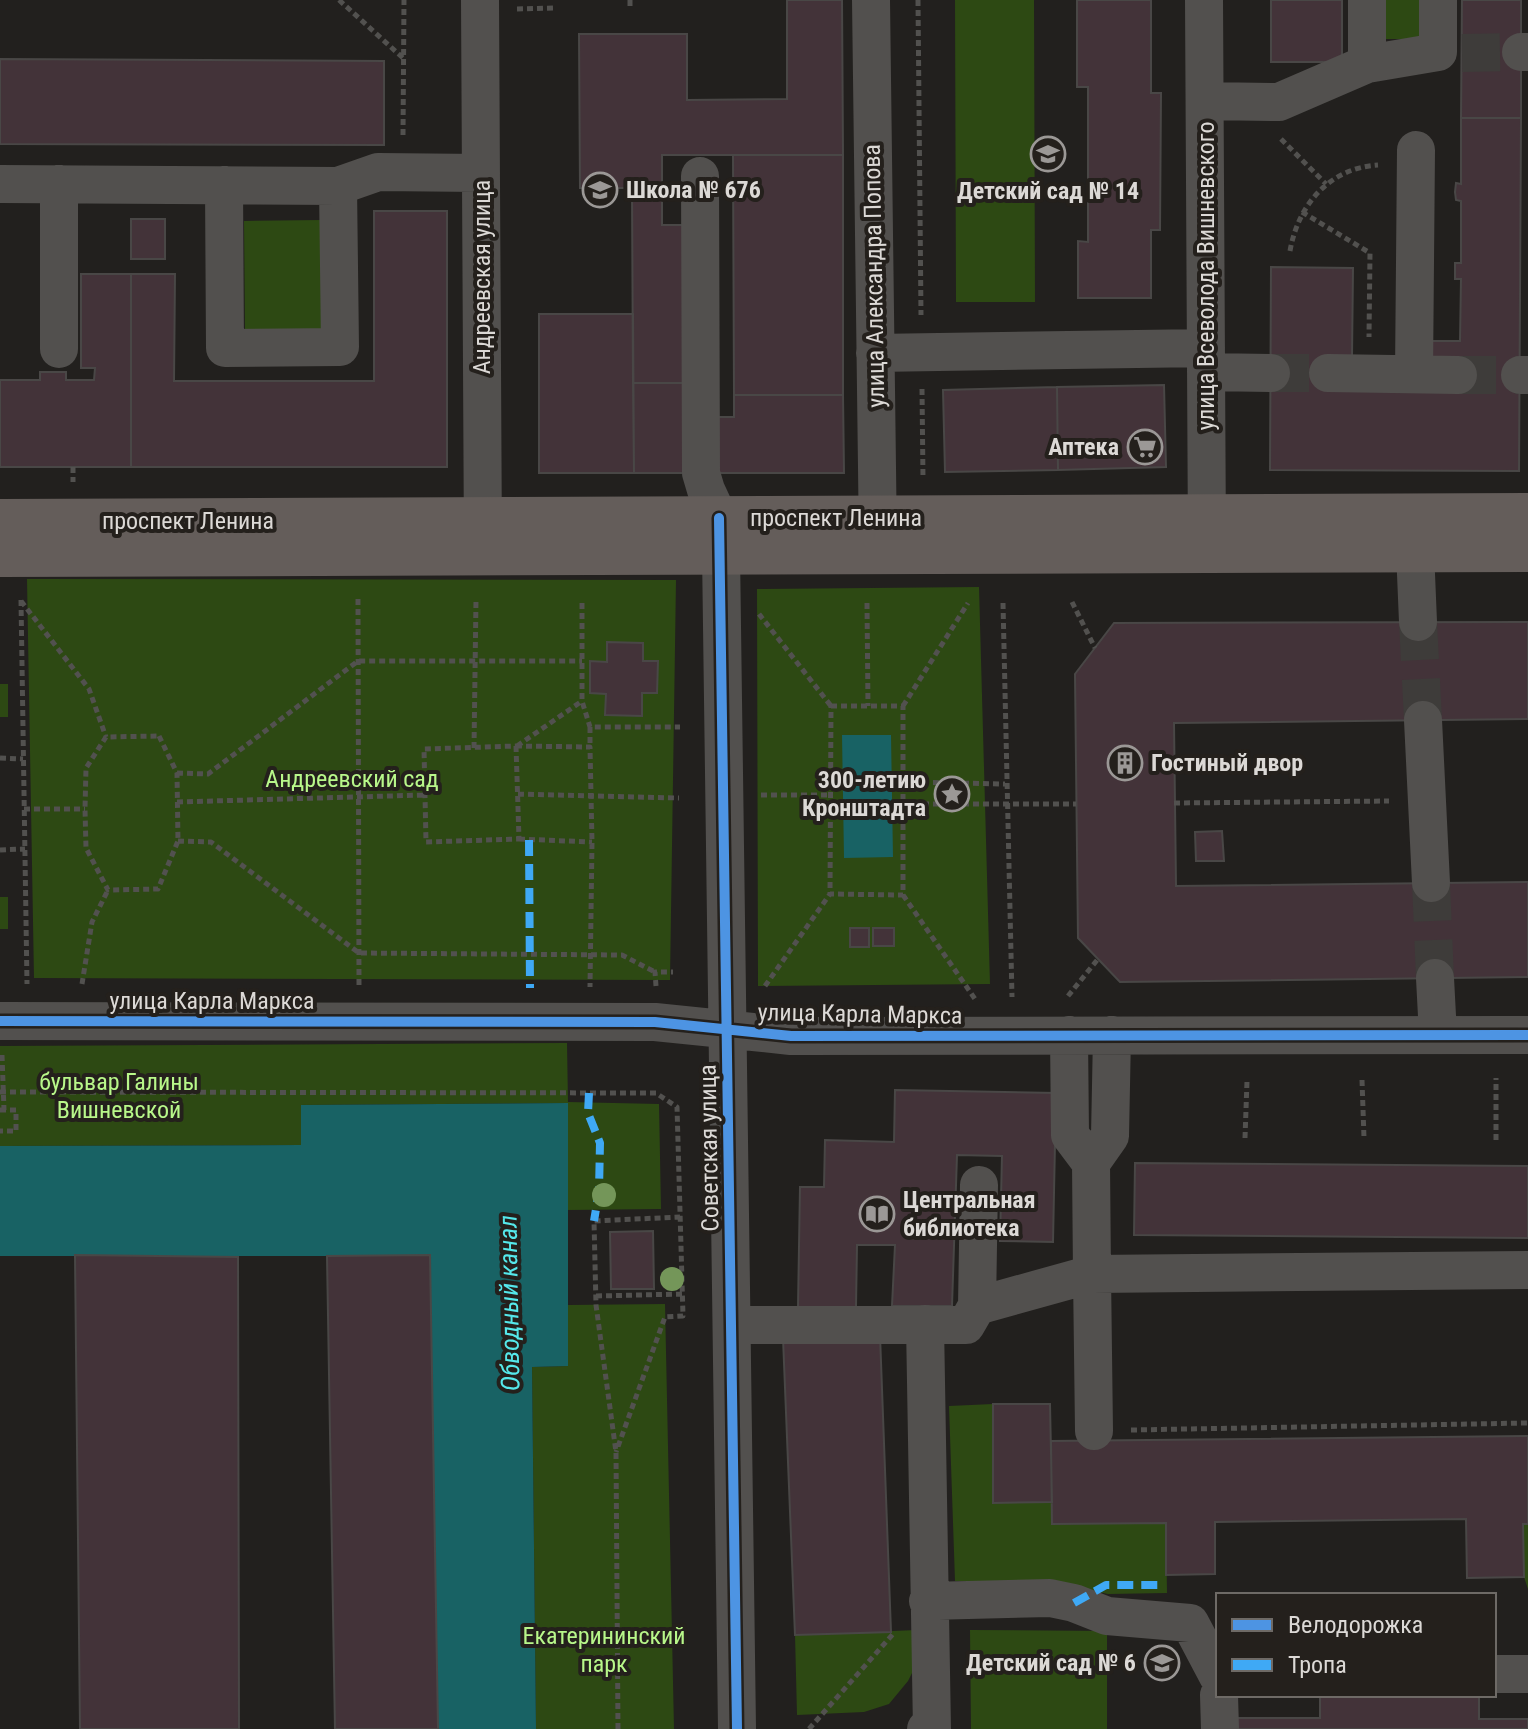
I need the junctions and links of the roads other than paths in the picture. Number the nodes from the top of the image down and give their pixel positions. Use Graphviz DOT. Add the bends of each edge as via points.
graph roads {
  1 [pos="480,0"];
  2 [pos="871,0"];
  3 [pos="1204,0"];
  4 [pos="1367,0"];
  5 [pos="1438,0"];
  6 [pos="1367,64"];
  7 [pos="1205,101"];
  8 [pos="1415,158"];
  9 [pos="481,173"];
  10 [pos="700,176"];
  11 [pos="0,184"];
  12 [pos="59,184"];
  13 [pos="224,185"];
  14 [pos="338,186"];
  15 [pos="59,349"];
  16 [pos="875,353"];
  17 [pos="1206,360"];
  18 [pos="1271,373"];
  19 [pos="1328,373"];
  20 [pos="1414,374"];
  21 [pos="1458,375"];
  22 [pos="1528,515"];
  23 [pos="0,521"];
  24 [pos="1207,534"];
  25 [pos="720,535"];
  26 [pos="878,535"];
  27 [pos="483,536"];
  28 [pos="1415,550"];
  29 [pos="1528,550"];
  30 [pos="0,555"];
  31 [pos="1418,622"];
  32 [pos="1423,720"];
  33 [pos="1431,883"];
  34 [pos="1435,978"];
  35 [pos="727,1031"];
  36 [pos="1069,1035"];
  37 [pos="1112,1035"];
  38 [pos="1438,1035"];
  39 [pos="1528,1035"];
  40 [pos="1,1038"];
  41 [pos="1091,1163"];
  42 [pos="979,1185"];
  43 [pos="1528,1270"];
  44 [pos="1092,1274"];
  45 [pos="977,1306"];
  46 [pos="925,1324"];
  47 [pos="732,1325"];
  48 [pos="1094,1431"];
  49 [pos="928,1598"];
  50 [pos="1216,1672"];
  51 [pos="1496,1674"];
  52 [pos="1528,1674"];
  53 [pos="1219,1697"];
  54 [pos="737,1729"];
  55 [pos="926,1729"];
  56 [pos="1220,1729"];
  1 -- 9 [label="street, Андреевская улица"];
  2 -- 16 [label="street, улица Александра Попова"];
  3 -- 7 [label="street, улица Всеволода Вишневского"];
  4 -- 6 [label="street"];
  5 -- 6 [label="street" via="1450,52"];
  6 -- 7 [label="street" via="1279,102"];
  7 -- 17 [label="street, улица Всеволода Вишневского"];
  8 -- 20 [label="street"];
  9 -- 14 [label="street" via="378,172"];
  9 -- 27 [label="street, Андреевская улица"];
  10 -- 25 [label="street" via="701,473"];
  11 -- 12 [label="street"];
  12 -- 13 [label="street"];
  12 -- 15 [label="street"];
  13 -- 14 [label="street"];
  13 -- 14 [label="street" via="225,348 340,347"];
  16 -- 17 [label="street"];
  16 -- 26 [label="street, улица Александра Попова"];
  17 -- 18 [label="street"];
  17 -- 24 [label="street, улица Всеволода Вишневского"];
  19 -- 20 [label="street"];
  20 -- 21 [label="street"];
  22 -- 24 [label="main road, проспект Ленина"];
  23 -- 27 [label="main road, проспект Ленина"];
  24 -- 26 [label="main road, проспект Ленина"];
  24 -- 28 [label="main road, проспект Ленина"];
  25 -- 26 [label="main road, проспект Ленина"];
  25 -- 27 [label="main road, проспект Ленина"];
  25 -- 35 [label="street, Советская улица"];
  27 -- 30 [label="main road, проспект Ленина"];
  28 -- 29 [label="main road, проспект Ленина"];
  28 -- 31 [label="street"];
  32 -- 33 [label="street"];
  34 -- 38 [label="street"];
  35 -- 36 [label="street, улица Карла Маркса" via="791,1036"];
  35 -- 40 [label="street, улица Карла Маркса" via="655,1022"];
  35 -- 47 [label="street, Советская улица"];
  36 -- 37 [label="street, улица Карла Маркса"];
  36 -- 41 [label="street" via="1070,1135"];
  37 -- 38 [label="street, улица Карла Маркса"];
  37 -- 41 [label="street" via="1110,1136"];
  38 -- 39 [label="street, улица Карла Маркса"];
  41 -- 44 [label="street"];
  42 -- 45 [label="street"];
  43 -- 44 [label="street"];
  44 -- 45 [label="street"];
  44 -- 48 [label="street"];
  45 -- 46 [label="street" via="966,1325"];
  46 -- 47 [label="street"];
  46 -- 49 [label="street"];
  47 -- 54 [label="street, Советская улица"];
  49 -- 50 [label="street" via="1050,1598 1107,1616 1190,1623"];
  49 -- 55 [label="street" via="932,1729"];
  51 -- 52 [label="street"];
  53 -- 56 [label="street"];
}
